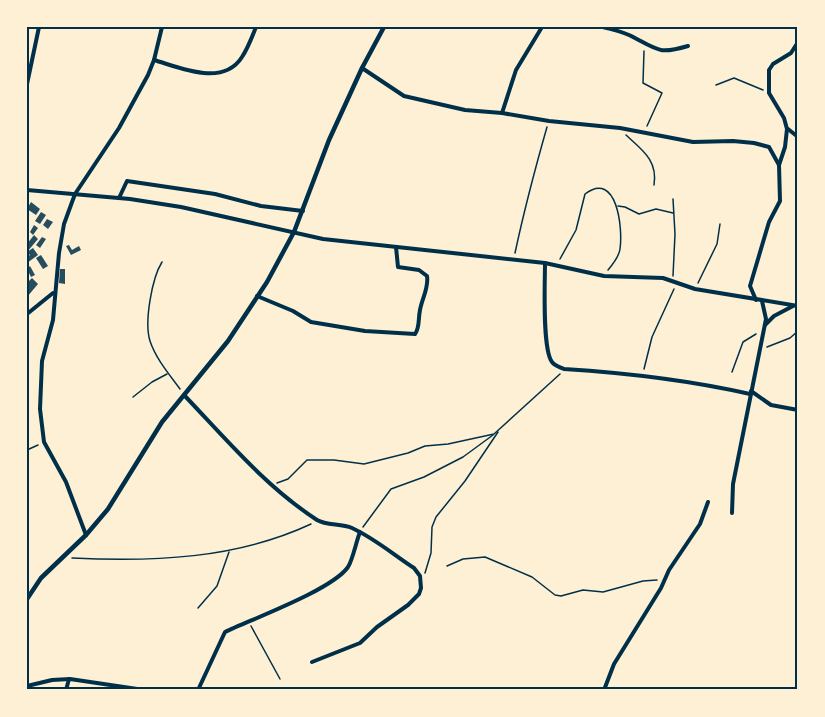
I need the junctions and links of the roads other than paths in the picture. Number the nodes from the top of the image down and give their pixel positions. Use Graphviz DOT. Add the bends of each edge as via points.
graph roads {
  1 [pos="39,27"];
  2 [pos="162,27"];
  3 [pos="256,27"];
  4 [pos="384,27"];
  5 [pos="542,27"];
  6 [pos="603,27"];
  7 [pos="798,42"];
  8 [pos="688,46"];
  9 [pos="154,60"];
  10 [pos="362,68"];
  11 [pos="27,84"];
  12 [pos="502,113"];
  13 [pos="787,129"];
  14 [pos="798,137"];
  15 [pos="779,165"];
  16 [pos="27,190"];
  17 [pos="75,194"];
  18 [pos="119,198"];
  19 [pos="303,211"];
  20 [pos="294,232"];
  21 [pos="396,247"];
  22 [pos="545,263"];
  23 [pos="54,293"];
  24 [pos="257,296"];
  25 [pos="756,300"];
  26 [pos="762,301"];
  27 [pos="796,305"];
  28 [pos="27,314"];
  29 [pos="763,329"];
  30 [pos="750,392"];
  31 [pos="184,395"];
  32 [pos="798,410"];
  33 [pos="708,502"];
  34 [pos="732,513"];
  35 [pos="360,532"];
  36 [pos="86,535"];
  37 [pos="27,599"];
  38 [pos="312,662"];
  39 [pos="70,679"];
  40 [pos="27,686"];
  41 [pos="120,688"];
  42 [pos="66,690"];
  43 [pos="144,690"];
  44 [pos="198,690"];
  45 [pos="604,690"];
  1 -- 11 [label="street"];
  2 -- 9 [label="street"];
  3 -- 9 [label="street" via="242,57 226,72 206,73"];
  4 -- 10 [label="street"];
  5 -- 12 [label="street" via="516,70"];
  6 -- 8 [label="street" via="648,47 669,51"];
  7 -- 13 [label="street" via="788,56 771,66 768,87"];
  9 -- 17 [label="street" via="119,128"];
  10 -- 12 [label="street" via="404,96 465,110"];
  10 -- 19 [label="street" via="329,140"];
  12 -- 15 [label="street" via="643,131 693,142 719,140 764,145"];
  13 -- 14 [label="street"];
  13 -- 15 [label="street"];
  15 -- 25 [label="street" via="780,201 769,222 750,286"];
  16 -- 17 [label="street"];
  17 -- 18 [label="street"];
  17 -- 23 [label="street" via="63,231"];
  18 -- 19 [label="street" via="127,181"];
  18 -- 20 [label="street"];
  19 -- 20 [label="street"];
  20 -- 21 [label="street"];
  20 -- 24 [label="street"];
  21 -- 22 [label="street"];
  21 -- 24 [label="street" via="398,267 419,270 427,276 418,329 413,335 312,322"];
  22 -- 25 [label="street" via="604,276 663,278 695,289"];
  22 -- 30 [label="street" via="546,337 554,364 564,369 642,375"];
  23 -- 28 [label="street"];
  23 -- 36 [label="street" via="41,368 44,442 66,482"];
  24 -- 31 [label="street" via="228,341"];
  25 -- 26 [label="street"];
  26 -- 27 [label="street"];
  26 -- 29 [label="street" via="766,316"];
  27 -- 29 [label="street" via="774,316"];
  29 -- 30 [label="street"];
  30 -- 32 [label="street" via="771,405"];
  30 -- 34 [label="street" via="733,484"];
  31 -- 35 [label="street" via="241,457 318,521 346,525"];
  31 -- 36 [label="street" via="162,422 108,509"];
  33 -- 45 [label="street" via="699,524 614,664"];
  35 -- 38 [label="street" via="414,568 420,576 419,594 360,643"];
  35 -- 44 [label="street" via="350,563 339,576 224,634"];
  36 -- 37 [label="street" via="41,578"];
  39 -- 40 [label="street"];
  39 -- 41 [label="street"];
  39 -- 42 [label="street"];
  41 -- 43 [label="street"];
}
